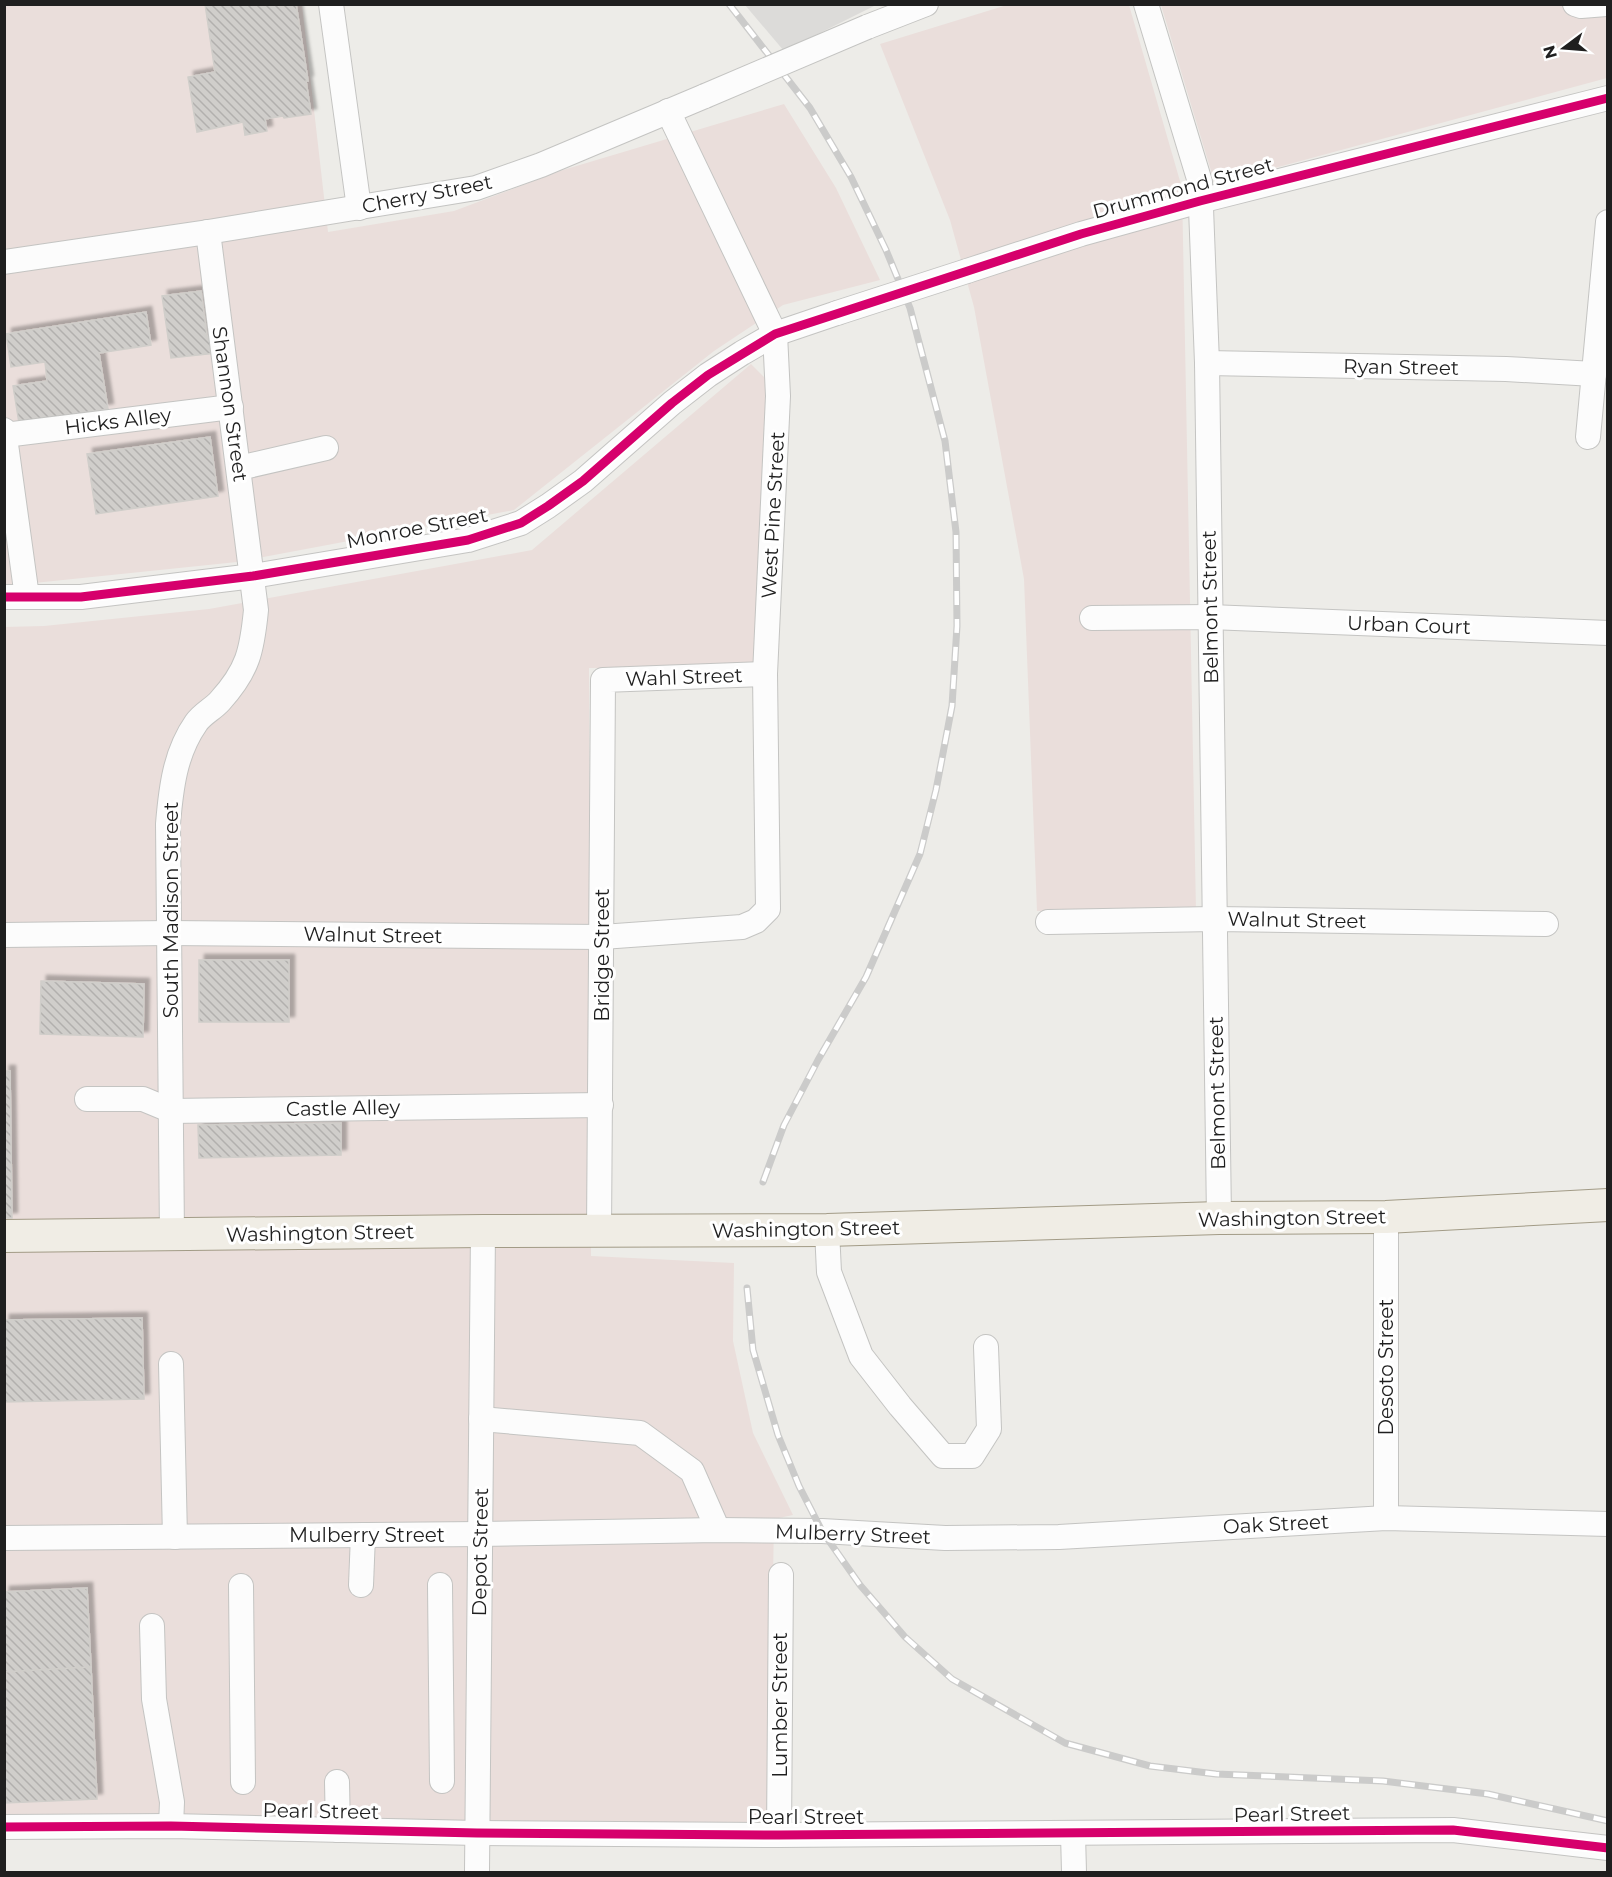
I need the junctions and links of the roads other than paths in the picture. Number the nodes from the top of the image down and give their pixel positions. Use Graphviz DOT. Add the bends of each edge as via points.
graph roads {
  1 [pos="331,4"];
  2 [pos="926,4"];
  3 [pos="1146,4"];
  4 [pos="1575,4"];
  5 [pos="1606,4"];
  6 [pos="886,11"];
  7 [pos="1608,98"];
  8 [pos="668,111"];
  9 [pos="1200,201"];
  10 [pos="359,208"];
  11 [pos="1608,222"];
  12 [pos="208,232"];
  13 [pos="4,262"];
  14 [pos="775,334"];
  15 [pos="1207,363"];
  16 [pos="1594,374"];
  17 [pos="231,407"];
  18 [pos="4,430"];
  19 [pos="5,435"];
  20 [pos="1588,437"];
  21 [pos="326,448"];
  22 [pos="239,468"];
  23 [pos="253,576"];
  24 [pos="16,597"];
  25 [pos="1210,617"];
  26 [pos="1092,618"];
  27 [pos="1608,633"];
  28 [pos="765,674"];
  29 [pos="603,680"];
  30 [pos="1215,919"];
  31 [pos="1048,922"];
  32 [pos="1546,924"];
  33 [pos="742,927"];
  34 [pos="168,933"];
  35 [pos="4,935"];
  36 [pos="602,937"];
  37 [pos="87,1099"];
  38 [pos="601,1105"];
  39 [pos="172,1111"];
  40 [pos="1608,1205"];
  41 [pos="1386,1217"];
  42 [pos="1218,1218"];
  43 [pos="827,1230"];
  44 [pos="483,1231"];
  45 [pos="600,1231"];
  46 [pos="172,1235"];
  47 [pos="4,1236"];
  48 [pos="986,1347"];
  49 [pos="171,1364"];
  50 [pos="481,1419"];
  51 [pos="1386,1518"];
  52 [pos="1608,1524"];
  53 [pos="718,1530"];
  54 [pos="480,1534"];
  55 [pos="363,1535"];
  56 [pos="175,1537"];
  57 [pos="4,1538"];
  58 [pos="945,1538"];
  59 [pos="781,1575"];
  60 [pos="440,1584"];
  61 [pos="361,1585"];
  62 [pos="241,1586"];
  63 [pos="152,1626"];
  64 [pos="442,1780"];
  65 [pos="243,1782"];
  66 [pos="337,1782"];
  67 [pos="171,1826"];
  68 [pos="4,1827"];
  69 [pos="338,1830"];
  70 [pos="477,1833"];
  71 [pos="1072,1834"];
  72 [pos="779,1835"];
  73 [pos="1608,1848"];
  74 [pos="477,1872"];
  75 [pos="1074,1872"];
  1 -- 10 [label="street"];
  2 -- 6 [label="street, Cherry Street"];
  3 -- 9 [label="street, Belmont Street" via="1200,182"];
  4 -- 5 [label="street"];
  6 -- 8 [label="street, Cherry Street, bridge" via="867,27"];
  7 -- 9 [label="street, Drummond Street"];
  8 -- 10 [label="street, Cherry Street" via="476,188"];
  8 -- 14 [label="street, West Pine Street"];
  9 -- 14 [label="street, Drummond Street, bridge" via="1081,234"];
  9 -- 15 [label="street, Belmont Street"];
  10 -- 12 [label="street, Cherry Street"];
  11 -- 16 [label="street"];
  12 -- 13 [label="street, Cherry Street"];
  12 -- 17 [label="street, Shannon Street"];
  14 -- 23 [label="street, Monroe Street" via="708,375 583,481 521,523 468,540"];
  14 -- 28 [label="street, West Pine Street" via="778,396"];
  15 -- 16 [label="street, Ryan Street"];
  15 -- 25 [label="street, Belmont Street"];
  16 -- 20 [label="street"];
  17 -- 19 [label="street, Hicks Alley"];
  17 -- 22 [label="street, Shannon Street"];
  18 -- 19 [label="street"];
  19 -- 24 [label="street"];
  21 -- 22 [label="street"];
  22 -- 23 [label="street, Shannon Street"];
  23 -- 24 [label="street, Monroe Street" via="81,597"];
  23 -- 34 [label="street, South Madison Street" via="256,610 246,666 218,704 197,721 177,764 168,824"];
  25 -- 26 [label="street, Urban Court"];
  25 -- 27 [label="street, Urban Court"];
  25 -- 30 [label="street, Belmont Street"];
  28 -- 29 [label="street, Wahl Street"];
  28 -- 33 [label="street, West Pine Street" via="768,909 756,921"];
  29 -- 36 [label="street, Bridge Street"];
  30 -- 31 [label="street, Walnut Street"];
  30 -- 32 [label="street, Walnut Street"];
  30 -- 42 [label="street, Belmont Street"];
  33 -- 36 [label="street, Walnut Street"];
  34 -- 35 [label="street, Walnut Street"];
  34 -- 36 [label="street, Walnut Street"];
  34 -- 39 [label="street, South Madison Street"];
  36 -- 38 [label="street, Bridge Street"];
  37 -- 39 [label="street, Castle Alley" via="144,1099"];
  38 -- 39 [label="street, Castle Alley"];
  38 -- 45 [label="street, Bridge Street"];
  39 -- 46 [label="street, South Madison Street"];
  40 -- 41 [label="main road, Washington Street"];
  41 -- 42 [label="main road, Washington Street"];
  41 -- 51 [label="street, Desoto Street"];
  42 -- 43 [label="main road, Washington Street"];
  43 -- 45 [label="main road, Washington Street"];
  43 -- 48 [label="street" via="829,1272 861,1356 943,1456 972,1456 989,1429"];
  44 -- 45 [label="main road, Washington Street"];
  44 -- 46 [label="main road, Washington Street"];
  44 -- 50 [label="street, Depot Street"];
  46 -- 47 [label="main road, Washington Street"];
  49 -- 56 [label="street"];
  50 -- 53 [label="street" via="640,1433 692,1471"];
  50 -- 54 [label="street, Depot Street"];
  51 -- 52 [label="street, Oak Street"];
  51 -- 58 [label="street, Oak Street" via="1059,1537"];
  53 -- 54 [label="street, Mulberry Street"];
  53 -- 58 [label="street, Mulberry Street"];
  54 -- 55 [label="street, Mulberry Street"];
  54 -- 70 [label="street, Depot Street"];
  55 -- 56 [label="street, Mulberry Street"];
  55 -- 61 [label="street"];
  56 -- 57 [label="street, Mulberry Street"];
  59 -- 72 [label="street, Lumber Street"];
  60 -- 64 [label="street"];
  62 -- 65 [label="street"];
  63 -- 67 [label="street" via="154,1698 172,1802"];
  66 -- 69 [label="street"];
  67 -- 68 [label="street, Pearl Street"];
  67 -- 69 [label="street, Pearl Street"];
  69 -- 70 [label="street, Pearl Street"];
  70 -- 72 [label="street, Pearl Street"];
  70 -- 74 [label="street, Depot Street"];
  71 -- 72 [label="street, Pearl Street"];
  71 -- 73 [label="street, Pearl Street" via="1453,1830"];
  71 -- 75 [label="street"];
}
